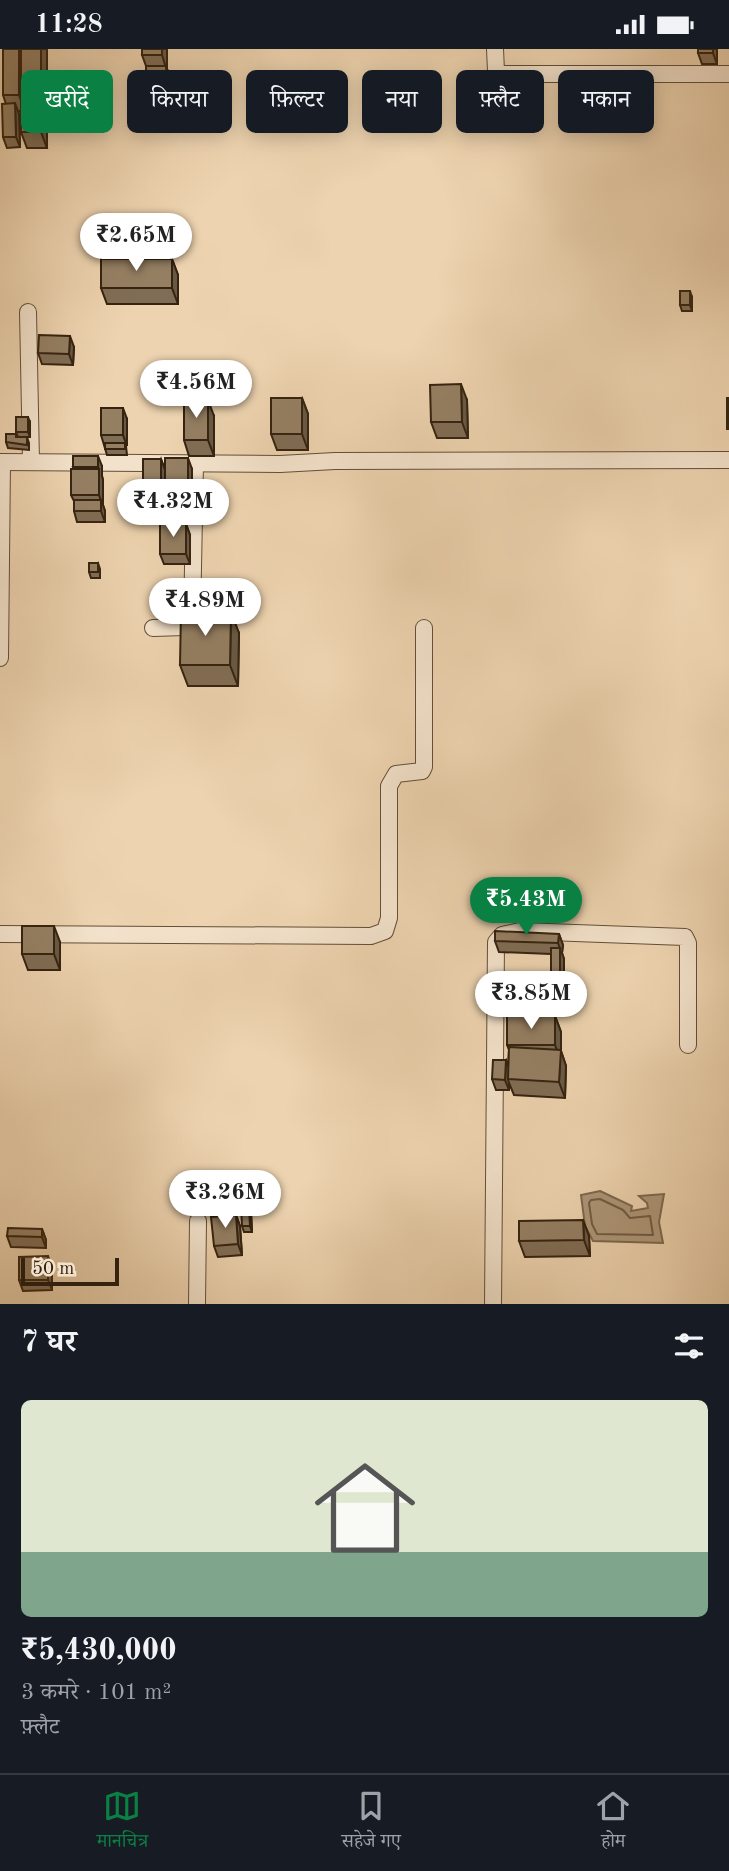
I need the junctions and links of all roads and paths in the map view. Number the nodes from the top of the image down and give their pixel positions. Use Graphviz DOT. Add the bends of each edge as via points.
graph roads {
  1 [pos="495,49"];
  2 [pos="729,74"];
  3 [pos="27,312"];
  4 [pos="729,460"];
  5 [pos="1,462"];
  6 [pos="31,462"];
  7 [pos="195,463"];
  8 [pos="153,628"];
  9 [pos="424,628"];
  10 [pos="0,658"];
  11 [pos="0,934"];
  12 [pos="688,1045"];
  13 [pos="198,1221"];
  14 [pos="197,1304"];
  15 [pos="493,1304"];
  1 -- 2 [label="street" via="496,71 501,74"];
  3 -- 6 [label="street"];
  4 -- 7 [label="street"];
  5 -- 6 [label="street"];
  5 -- 10 [label="street"];
  6 -- 7 [label="street"];
  7 -- 8 [label="street" via="192,620 188,626"];
  9 -- 11 [label="street" via="424,767 396,774 389,786 389,918 385,931 371,936"];
  12 -- 15 [label="street" via="685,937 520,930 502,935 496,942"];
  13 -- 14 [label="street"];
}
